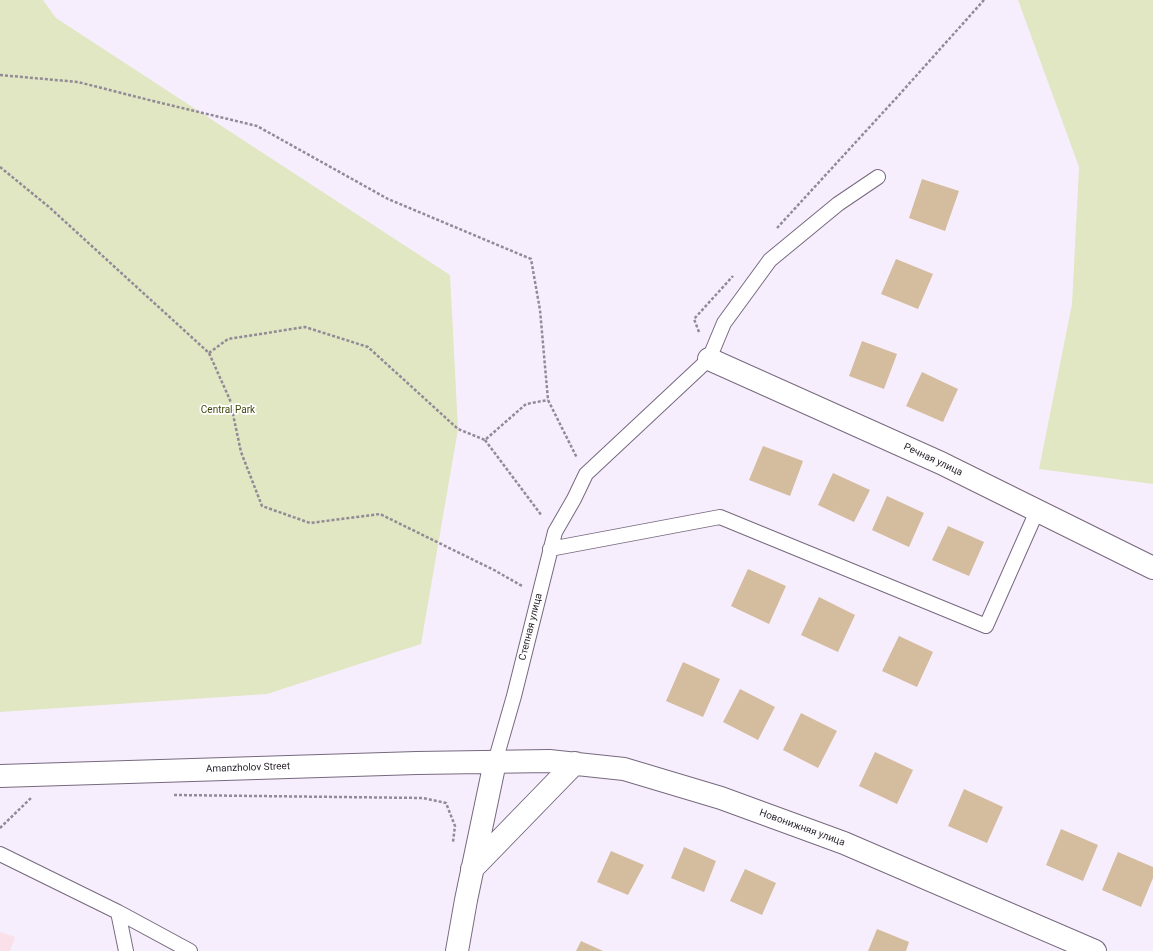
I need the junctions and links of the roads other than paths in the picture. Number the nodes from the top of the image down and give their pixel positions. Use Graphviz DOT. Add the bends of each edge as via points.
graph roads {
  1 [pos="878,177"];
  2 [pos="709,359"];
  3 [pos="1037,511"];
  4 [pos="550,549"];
  5 [pos="1153,568"];
  6 [pos="495,762"];
  7 [pos="575,763"];
  8 [pos="0,776"];
  9 [pos="0,854"];
  10 [pos="472,869"];
  11 [pos="118,912"];
  12 [pos="126,951"];
  13 [pos="190,951"];
  14 [pos="457,951"];
  15 [pos="1095,951"];
  1 -- 2 [label="lane" via="838,204 770,260 724,323"];
  2 -- 3 [label="main road, Речная улица" via="941,463"];
  2 -- 4 [label="lane, Степная улица" via="586,474 554,532"];
  3 -- 4 [label="lane" via="986,626 720,517"];
  3 -- 5 [label="main road, Речная улица"];
  4 -- 6 [label="lane, Степная улица"];
  6 -- 7 [label="main road, Новонижняя улица"];
  6 -- 8 [label="main road, Amanzholov Street" via="417,762"];
  6 -- 10 [label="main road, Степная улица"];
  7 -- 10 [label="main road"];
  7 -- 15 [label="main road, Новонижняя улица" via="624,769 721,798 844,843"];
  9 -- 11 [label="lane"];
  10 -- 14 [label="main road, Степная улица"];
  11 -- 12 [label="lane"];
  11 -- 13 [label="lane"];
}
